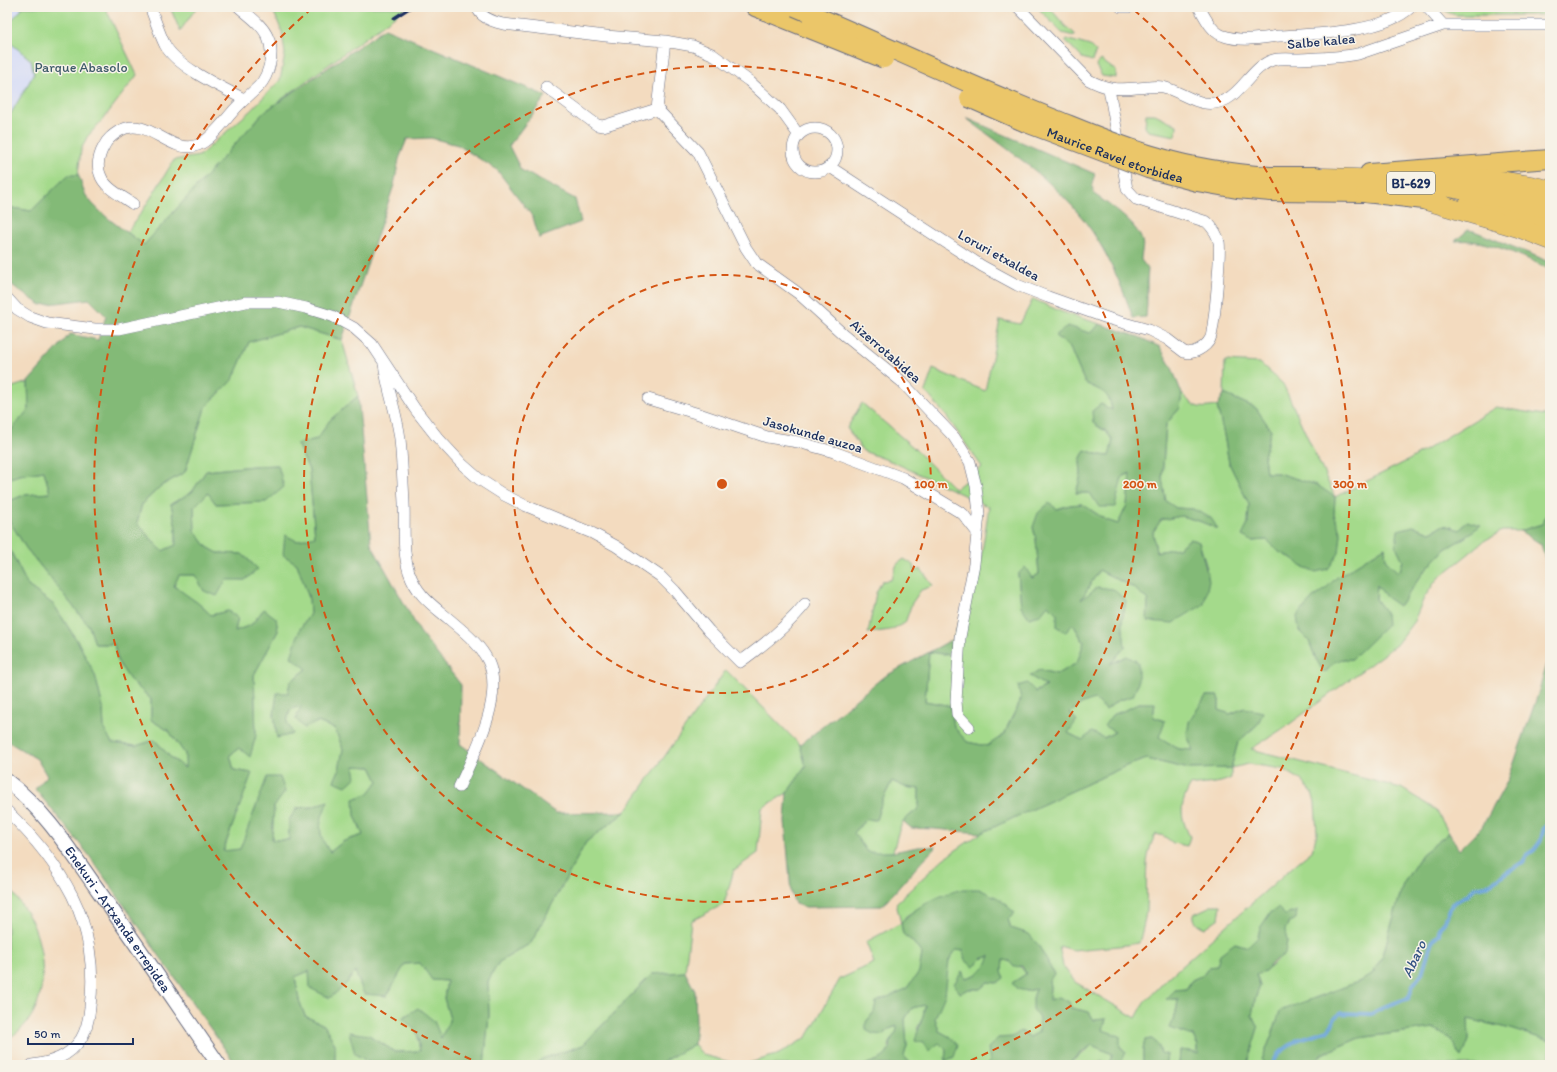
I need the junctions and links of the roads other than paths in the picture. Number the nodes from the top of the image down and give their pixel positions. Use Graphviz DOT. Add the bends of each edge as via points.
graph roads {
  1 [pos="150,7"];
  2 [pos="239,7"];
  3 [pos="477,7"];
  4 [pos="755,7"];
  5 [pos="795,7"];
  6 [pos="1018,7"];
  7 [pos="1121,7"];
  8 [pos="1130,7"];
  9 [pos="1199,7"];
  10 [pos="1411,7"];
  11 [pos="1427,7"];
  12 [pos="1443,25"];
  13 [pos="1550,25"];
  14 [pos="664,41"];
  15 [pos="546,87"];
  16 [pos="1109,89"];
  17 [pos="244,99"];
  18 [pos="657,109"];
  19 [pos="798,134"];
  20 [pos="1550,159"];
  21 [pos="830,167"];
  22 [pos="1302,177"];
  23 [pos="1365,186"];
  24 [pos="1550,190"];
  25 [pos="1457,195"];
  26 [pos="1424,200"];
  27 [pos="134,204"];
  28 [pos="1550,209"];
  29 [pos="1550,225"];
  30 [pos="1550,240"];
  31 [pos="7,298"];
  32 [pos="384,360"];
  33 [pos="648,399"];
  34 [pos="977,532"];
  35 [pos="805,604"];
  36 [pos="969,727"];
  37 [pos="7,781"];
  38 [pos="459,787"];
  39 [pos="7,811"];
  40 [pos="32,1065"];
  41 [pos="218,1065"];
  1 -- 17 [label="street" via="165,45 175,57 215,84"];
  2 -- 17 [label="street" via="269,38 270,51 267,74"];
  3 -- 14 [label="street" via="478,11 492,21 503,24"];
  4 -- 23 [label="main road, Maurice Ravel etorbidea, bridge" via="880,57 1026,123 1148,169 1197,182 1271,192"];
  5 -- 22 [label="main road, Maurice Ravel etorbidea, bridge" via="972,86 1120,144 1209,169"];
  6 -- 16 [label="street" via="1089,80"];
  7 -- 8 [label="street"];
  9 -- 10 [label="street" via="1216,32 1223,36 1247,39 1341,32 1381,22 1403,14"];
  11 -- 12 [label="street"];
  12 -- 13 [label="street, Salbe kalea"];
  12 -- 16 [label="street, Salbe kalea" via="1345,57 1273,60 1261,66 1227,99 1215,103 1190,100 1163,87"];
  14 -- 18 [label="street"];
  14 -- 19 [label="street" via="693,46 712,54 749,81 780,109"];
  15 -- 18 [label="street" via="597,125 603,126"];
  16 -- 21 [label="street, Loruri etxaldea" via="1127,189 1136,199 1207,222 1214,229 1219,242 1214,325 1210,339 1194,352 1184,352 1149,330 1110,319 1017,285 982,266"];
  17 -- 27 [label="street" via="206,140 198,145 182,147 135,126 124,128 113,135 100,152 100,175 107,186"];
  18 -- 34 [label="street, Aizerrotabidea" via="698,152 756,263 798,293 901,381 954,437 970,462 976,486 979,514"];
  19 -- 21 [label="street" via="794,140 792,153 799,166 811,172"];
  19 -- 21 [label="street" via="810,128 829,132 837,145 835,161"];
  20 -- 22 [label="main road, Maurice Ravel etorbidea"];
  22 -- 23 [label="highway, Maurice Ravel etorbidea"];
  23 -- 25 [label="highway" via="1419,176"];
  23 -- 26 [label="main road"];
  24 -- 25 [label="highway" via="1527,184"];
  25 -- 26 [label="highway"];
  25 -- 28 [label="highway" via="1499,197"];
  25 -- 29 [label="main road" via="1479,207"];
  25 -- 30 [label="highway" via="1519,228"];
  31 -- 32 [label="street" via="17,309 47,323 95,329 119,329 246,302 278,302 332,316 354,328 372,344"];
  32 -- 35 [label="street" via="415,409 437,437 479,479 524,505 592,533 660,576 740,662"];
  32 -- 38 [label="street" via="387,386 394,406 400,439 404,541 409,571 424,599 471,639 488,662 491,674 492,702 480,739"];
  33 -- 34 [label="street, Jasokunde auzoa" via="767,437 834,452 903,478 963,514"];
  34 -- 36 [label="street, Aizerrotabidea" via="974,564 960,637 956,701 958,714"];
  37 -- 41 [label="street, Enekuri - Artxanda errepidea" via="18,789 56,832"];
  39 -- 40 [label="street" via="22,825 50,860 72,894 84,924 91,956 92,993 88,1022 81,1039 70,1051 52,1062"];
}
